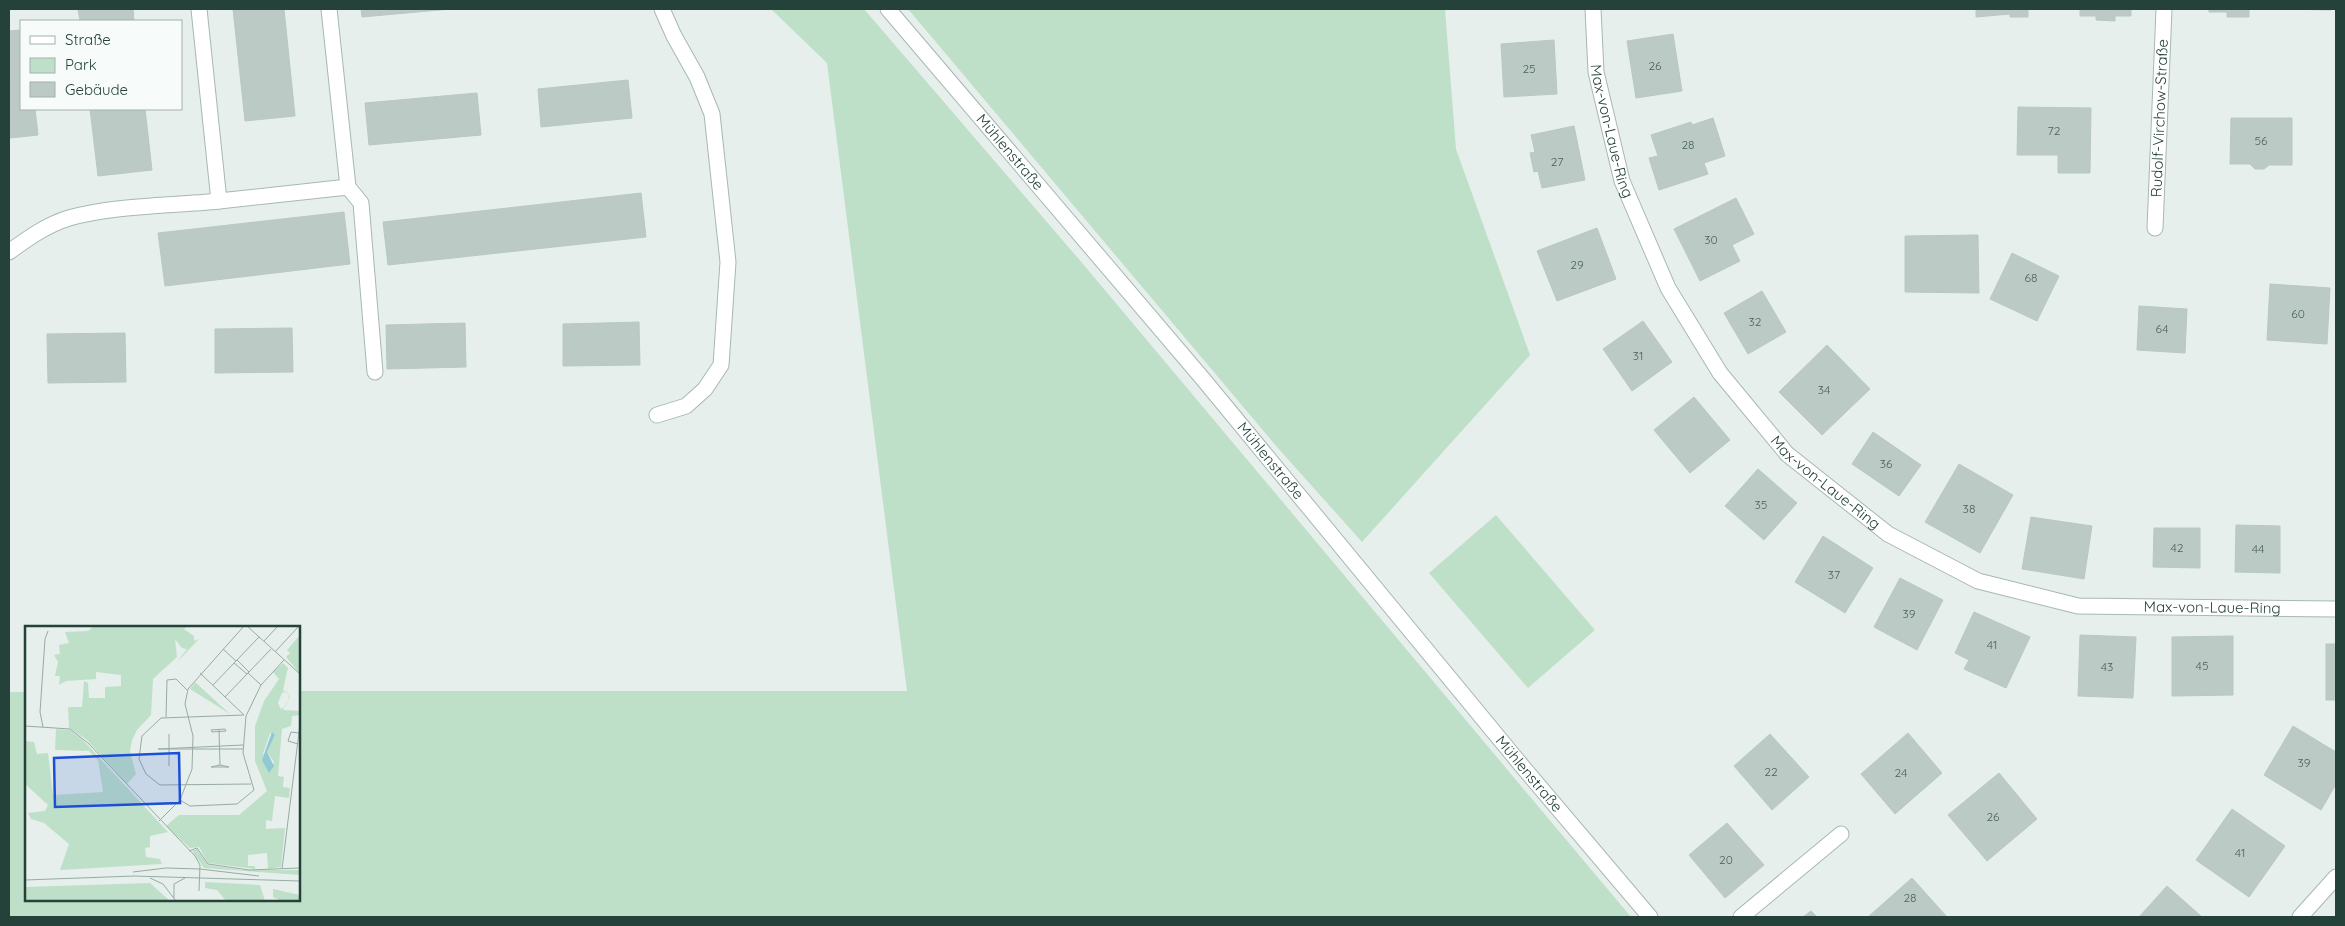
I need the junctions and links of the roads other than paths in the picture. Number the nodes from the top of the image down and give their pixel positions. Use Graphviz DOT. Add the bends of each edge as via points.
graph roads {
  1 [pos="199,9"];
  2 [pos="328,9"];
  3 [pos="662,9"];
  4 [pos="888,9"];
  5 [pos="1592,9"];
  6 [pos="2164,9"];
  7 [pos="348,188"];
  8 [pos="219,201"];
  9 [pos="2155,228"];
  10 [pos="9,252"];
  11 [pos="375,372"];
  12 [pos="657,415"];
  13 [pos="2336,609"];
  14 [pos="1841,834"];
  15 [pos="2336,877"];
  16 [pos="1650,917"];
  17 [pos="1741,917"];
  18 [pos="2300,917"];
  1 -- 8 [label="street"];
  2 -- 7 [label="street"];
  3 -- 12 [label="street" via="712,114 728,262 721,365 705,389 686,406"];
  4 -- 16 [label="street, Mühlenstraße" via="1203,379"];
  5 -- 13 [label="street, Max-von-Laue-Ring" via="1596,72 1626,190 1668,288 1720,373 1788,454 1888,534 1978,581 2078,606"];
  6 -- 9 [label="street, Rudolf-Virchow-Straße"];
  7 -- 8 [label="street"];
  7 -- 11 [label="street" via="361,203"];
  8 -- 10 [label="street" via="68,218 34,234"];
  14 -- 17 [label="street"];
  15 -- 18 [label="street"];
}
